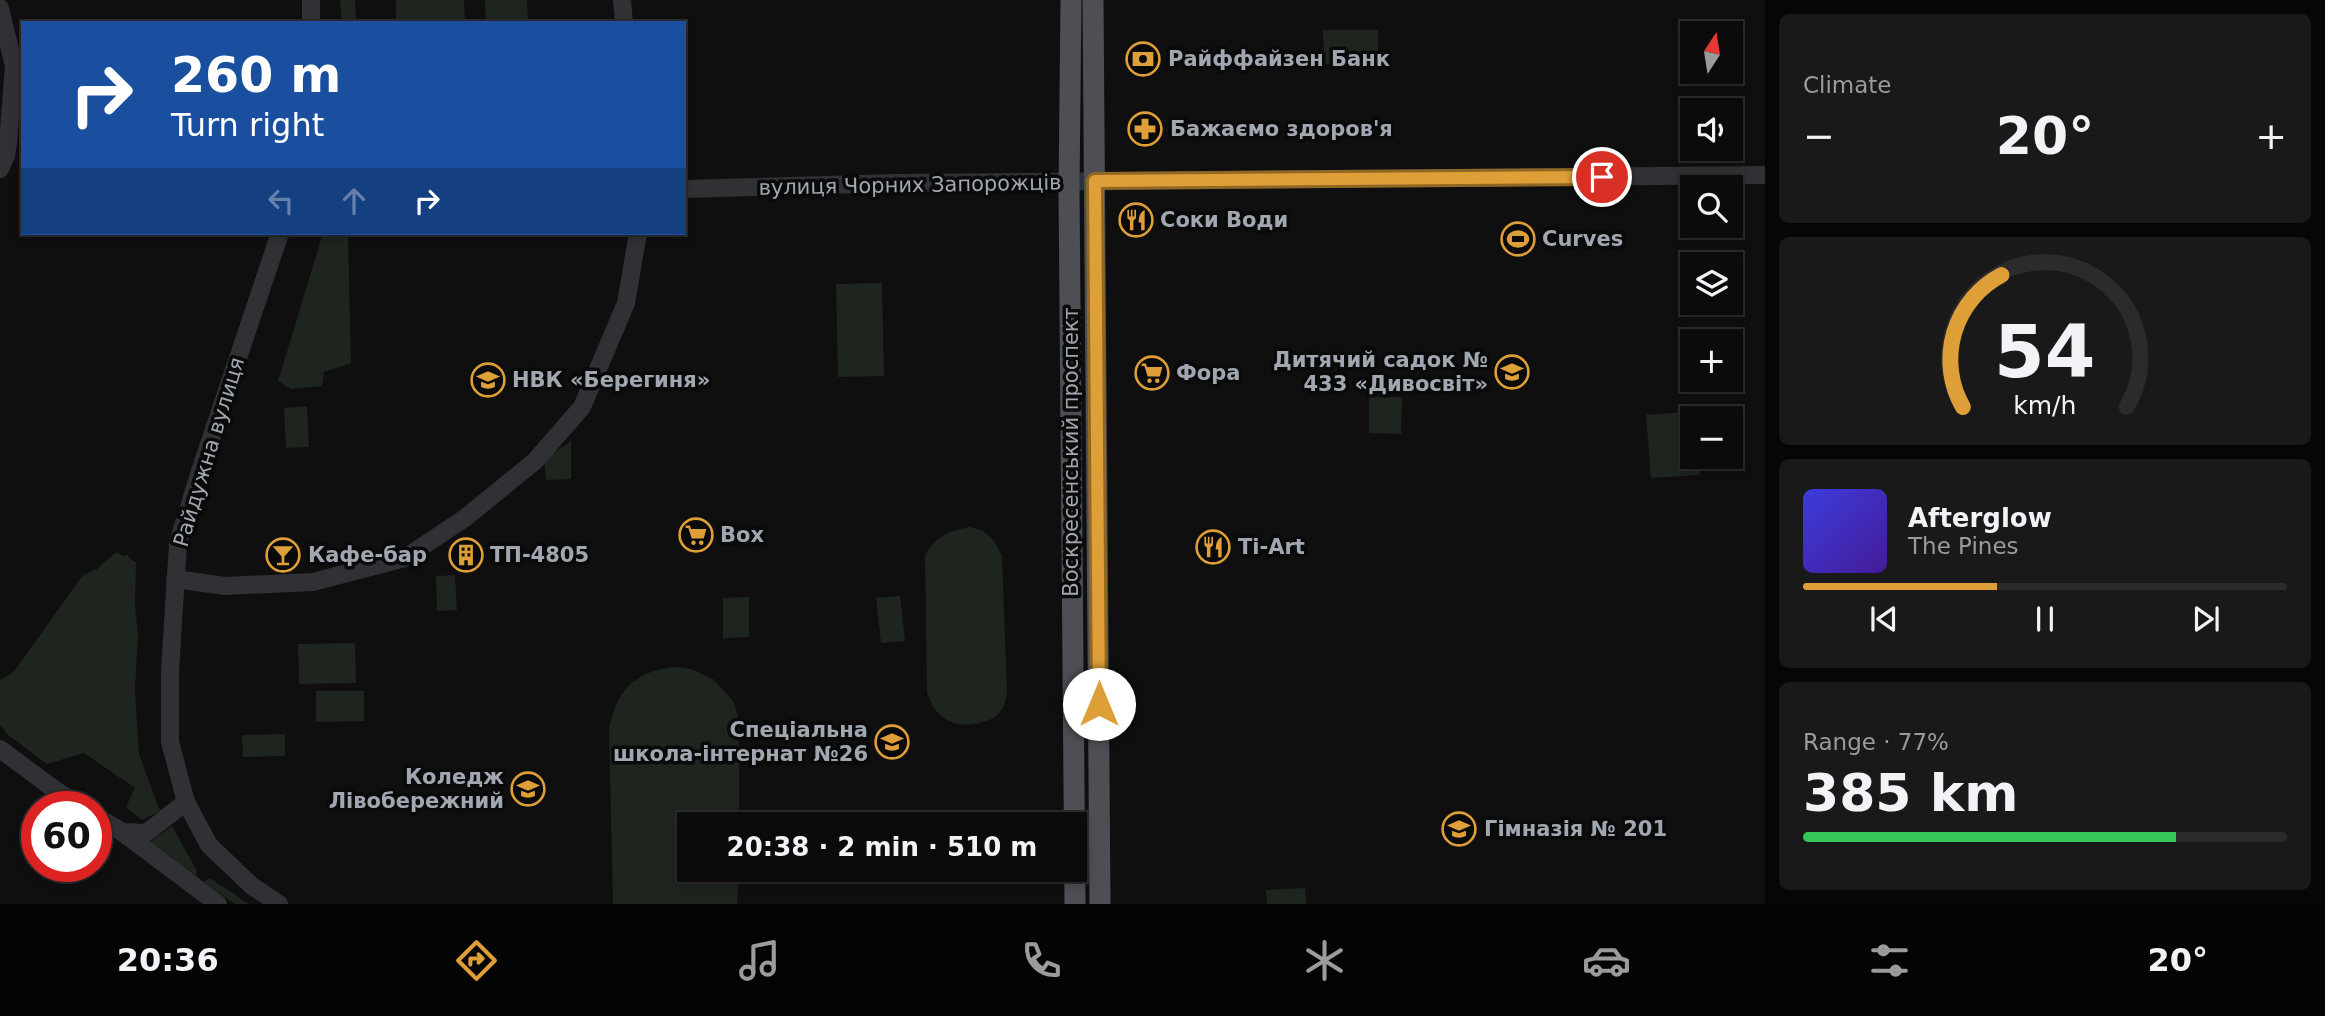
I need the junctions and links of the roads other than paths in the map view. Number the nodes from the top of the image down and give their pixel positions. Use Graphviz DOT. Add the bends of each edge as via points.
graph roads {
  1 [pos="311,0"];
  2 [pos="622,0"];
  3 [pos="1070,0"];
  4 [pos="1093,0"];
  5 [pos="0,8"];
  6 [pos="311,21"];
  7 [pos="624,21"];
  8 [pos="0,169"];
  9 [pos="1765,175"];
  10 [pos="1095,181"];
  11 [pos="1069,182"];
  12 [pos="686,189"];
  13 [pos="279,235"];
  14 [pos="638,235"];
  15 [pos="175,579"];
  16 [pos="0,749"];
  17 [pos="59,791"];
  18 [pos="186,802"];
  19 [pos="112,826"];
  20 [pos="122,832"];
  21 [pos="218,904"];
  22 [pos="279,904"];
  23 [pos="1075,904"];
  24 [pos="1100,904"];
  1 -- 6 [label="street"];
  2 -- 7 [label="street"];
  3 -- 11 [label="main road, Воскресенський проспект"];
  4 -- 10 [label="main road, Воскресенський проспект"];
  5 -- 8 [label="street" via="14,66 8,144"];
  9 -- 10 [label="street, вулиця Чорних Запорожців"];
  10 -- 11 [label="street, вулиця Чорних Запорожців"];
  10 -- 24 [label="main road, Воскресенський проспект"];
  11 -- 12 [label="street, вулиця Чорних Запорожців"];
  11 -- 23 [label="main road, Воскресенський проспект"];
  13 -- 15 [label="street, Райдужна вулиця" via="178,543"];
  14 -- 15 [label="street" via="626,303 582,407 535,461 466,517 405,558 313,582 225,586"];
  15 -- 18 [label="street, Райдужна вулиця" via="170,742"];
  16 -- 17 [label="street"];
  18 -- 20 [label="street" via="146,833"];
  18 -- 22 [label="street, Райдужна вулиця" via="209,845 252,886"];
  19 -- 20 [label="street"];
  20 -- 21 [label="street"];
}
